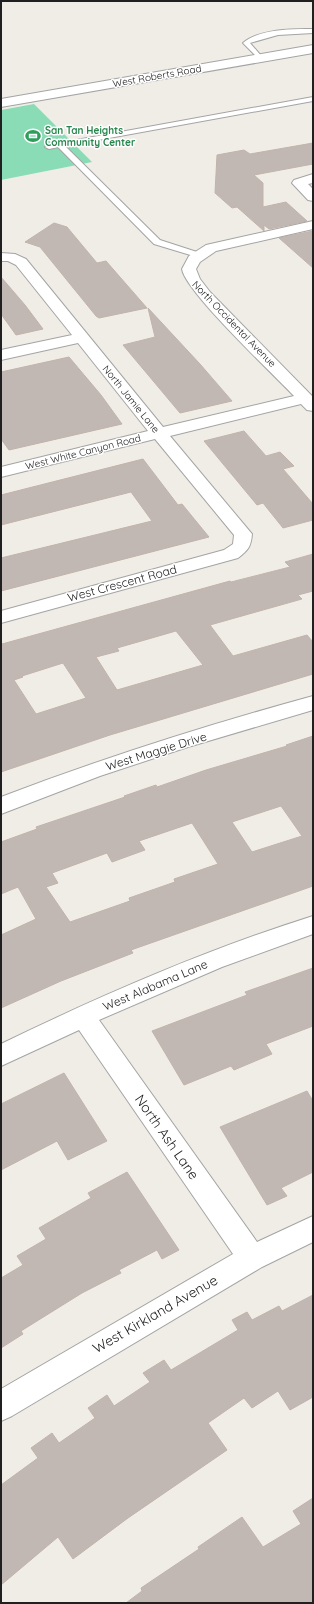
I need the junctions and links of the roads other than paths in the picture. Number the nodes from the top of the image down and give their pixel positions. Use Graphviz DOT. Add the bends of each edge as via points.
graph roads {
  1 [pos="313,30"];
  2 [pos="313,49"];
  3 [pos="260,58"];
  4 [pos="313,99"];
  5 [pos="1,103"];
  6 [pos="60,145"];
  7 [pos="49,147"];
  8 [pos="313,178"];
  9 [pos="313,197"];
  10 [pos="313,225"];
  11 [pos="5,257"];
  12 [pos="194,259"];
  13 [pos="82,338"];
  14 [pos="1,355"];
  15 [pos="309,402"];
  16 [pos="159,433"];
  17 [pos="1,472"];
  18 [pos="242,546"];
  19 [pos="1,617"];
  20 [pos="313,703"];
  21 [pos="1,806"];
  22 [pos="313,925"];
  23 [pos="83,1016"];
  24 [pos="1,1056"];
  25 [pos="313,1228"];
  26 [pos="252,1258"];
  27 [pos="1,1406"];
  1 -- 3 [label="lane" via="253,38 246,43"];
  2 -- 3 [label="street, West Roberts Road"];
  3 -- 5 [label="street, West Roberts Road"];
  4 -- 6 [label="lane"];
  6 -- 7 [label="lane"];
  6 -- 12 [label="lane" via="157,242"];
  8 -- 9 [label="street" via="299,183"];
  10 -- 12 [label="street" via="229,242 211,248"];
  11 -- 13 [label="street, North Jamie Lane" via="20,262"];
  12 -- 15 [label="street, North Occidental Avenue" via="188,270 191,279"];
  13 -- 14 [label="street"];
  13 -- 16 [label="street, North Jamie Lane"];
  15 -- 16 [label="street, West White Canyon Road"];
  16 -- 17 [label="street, West White Canyon Road"];
  16 -- 18 [label="street, North Jamie Lane" via="243,534"];
  18 -- 19 [label="street, West Crescent Road" via="231,554"];
  20 -- 21 [label="street, West Maggie Drive" via="92,771"];
  22 -- 23 [label="street, West Alabama Lane" via="213,960"];
  23 -- 24 [label="street, West Alabama Lane"];
  23 -- 26 [label="street, North Ash Lane"];
  25 -- 26 [label="street, West Kirkland Avenue"];
  26 -- 27 [label="street, West Kirkland Avenue"];
}
